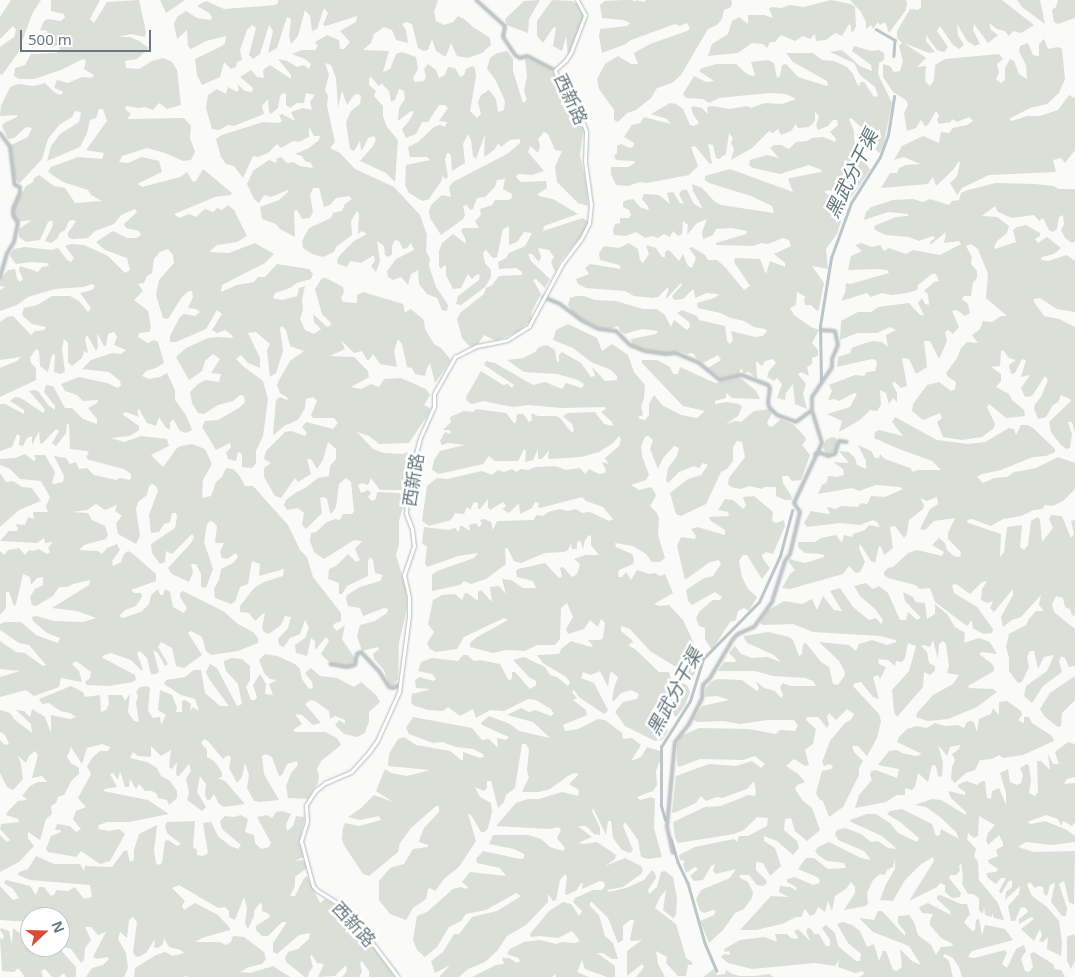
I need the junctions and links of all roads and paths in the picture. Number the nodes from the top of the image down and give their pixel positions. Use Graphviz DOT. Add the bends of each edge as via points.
graph roads {
  1 [pos="476,0"];
  2 [pos="577,0"];
  3 [pos="555,70"];
  4 [pos="0,133"];
  5 [pos="0,278"];
  6 [pos="543,297"];
  7 [pos="821,330"];
  8 [pos="812,410"];
  9 [pos="847,442"];
  10 [pos="819,448"];
  11 [pos="821,453"];
  12 [pos="815,454"];
  13 [pos="330,664"];
  14 [pos="400,684"];
  15 [pos="673,853"];
  16 [pos="398,977"];
  1 -- 3 [label="street" via="505,26 503,37 517,57 527,56"];
  2 -- 3 [label="street, 西新路" via="584,15 571,52"];
  3 -- 6 [label="street, 西新路" via="569,86 584,123 591,205 587,228 566,256"];
  4 -- 5 [label="street" via="10,147 14,185 20,187 20,193 12,209 18,223 14,242"];
  6 -- 8 [label="street" via="560,304 581,320 616,331 630,345 645,351 676,353 699,363 720,380 742,375 768,385 769,407 777,415 796,422"];
  6 -- 14 [label="street, 西新路" via="530,326 507,340 477,346 455,358 434,394 434,408 420,438 409,480 406,513 414,546 404,575 409,608"];
  7 -- 8 [label="street" via="835,331 838,345 832,367 812,398"];
  8 -- 10 [label="street" via="821,438"];
  9 -- 11 [label="street" via="839,441 835,454"];
  10 -- 11 [label="street"];
  10 -- 12 [label="street"];
  11 -- 12 [label="street"];
  12 -- 15 [label="street" via="794,503 800,512 790,554 772,602 754,626 733,639 703,685 702,699 675,742 667,826"];
  13 -- 14 [label="street" via="355,665 357,654 361,652 389,687"];
  14 -- 16 [label="street, 西新路" via="396,700 369,752 351,772 315,791 307,802 307,821 301,841 313,886 355,920"];
}
